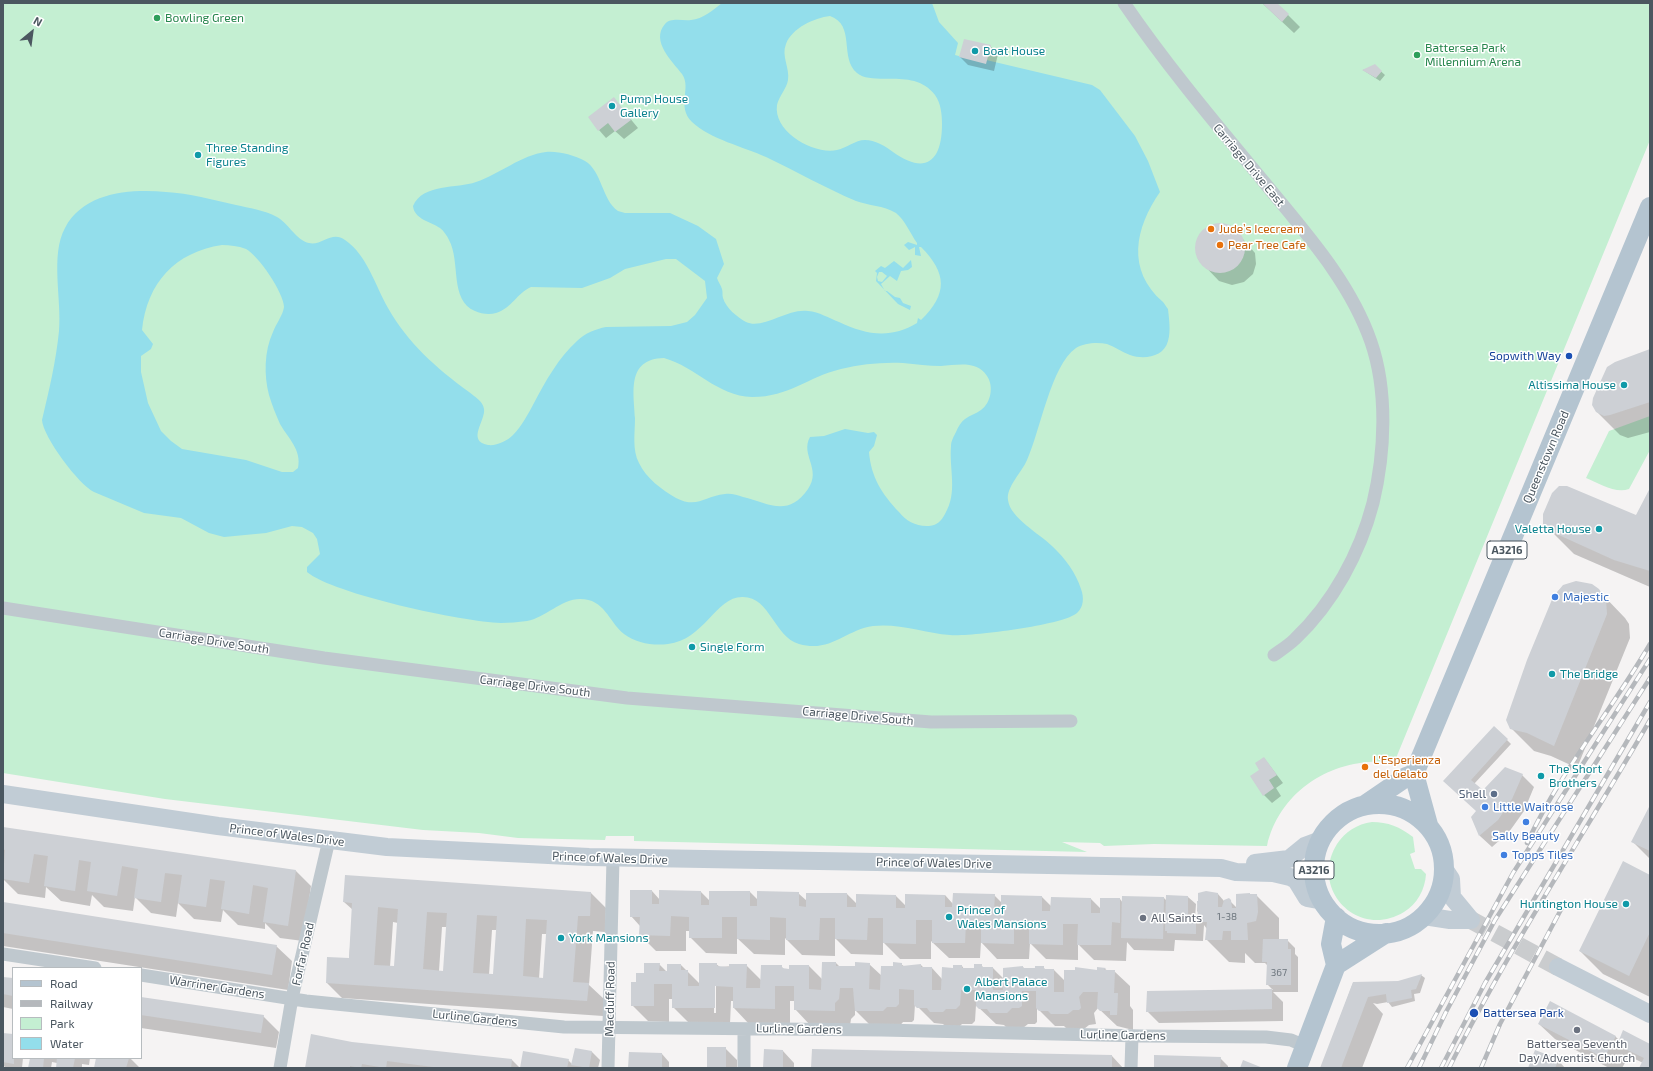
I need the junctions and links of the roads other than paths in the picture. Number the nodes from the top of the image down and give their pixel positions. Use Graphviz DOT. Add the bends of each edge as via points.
graph roads {
  1 [pos="1124,3"];
  2 [pos="1650,207"];
  3 [pos="3,608"];
  4 [pos="1274,655"];
  5 [pos="1071,721"];
  6 [pos="1414,774"];
  7 [pos="3,794"];
  8 [pos="1365,805"];
  9 [pos="1428,825"];
  10 [pos="329,840"];
  11 [pos="1321,840"];
  12 [pos="613,858"];
  13 [pos="1221,868"];
  14 [pos="1445,870"];
  15 [pos="1323,901"];
  16 [pos="1424,916"];
  17 [pos="1336,917"];
  18 [pos="1386,933"];
  19 [pos="3,954"];
  20 [pos="1336,965"];
  21 [pos="88,967"];
  22 [pos="1558,968"];
  23 [pos="142,975"];
  24 [pos="292,998"];
  25 [pos="1650,1014"];
  26 [pos="609,1027"];
  27 [pos="744,1029"];
  28 [pos="1132,1036"];
  29 [pos="1305,1046"];
  30 [pos="280,1068"];
  31 [pos="608,1068"];
  32 [pos="744,1068"];
  33 [pos="1131,1068"];
  34 [pos="1297,1068"];
  1 -- 4 [label="street, Carriage Drive East" via="1160,56 1323,256 1349,295 1371,342 1379,371 1383,434 1378,476 1368,521 1344,577 1328,601 1294,640"];
  2 -- 6 [label="main road, Queenstown Road / A3216"];
  3 -- 5 [label="street, Carriage Drive South" via="324,658 626,698 931,722"];
  6 -- 8 [label="main road, A3216"];
  6 -- 9 [label="main road, A3216"];
  7 -- 10 [label="street, Prince of Wales Drive"];
  8 -- 9 [label="main road, A3216" via="1398,806 1417,815"];
  8 -- 11 [label="main road, A3216" via="1343,814"];
  9 -- 14 [label="main road, A3216" via="1440,845"];
  10 -- 12 [label="street, Prince of Wales Drive" via="394,847"];
  10 -- 24 [label="street, Forfar Road"];
  11 -- 13 [label="street, Prince of Wales Drive" via="1305,846 1290,859 1237,863"];
  11 -- 15 [label="main road, A3216" via="1314,870"];
  12 -- 13 [label="street, Prince of Wales Drive"];
  12 -- 26 [label="street, Macduff Road"];
  13 -- 15 [label="street, Prince of Wales Drive" via="1236,872 1272,873 1290,877 1296,880 1307,898"];
  14 -- 16 [label="main road, A3216" via="1441,890"];
  14 -- 16 [label="street" via="1450,879 1452,897 1470,920"];
  15 -- 17 [label="main road, A3216"];
  16 -- 18 [label="main road, A3216" via="1406,928"];
  17 -- 18 [label="main road, A3216" via="1354,929"];
  17 -- 20 [label="main road" via="1331,944"];
  18 -- 20 [label="main road, A3216"];
  19 -- 21 [label="street"];
  20 -- 29 [label="main road"];
  22 -- 25 [label="street"];
  23 -- 24 [label="street, Warriner Gardens"];
  24 -- 26 [label="street, Lurline Gardens" via="564,1027"];
  24 -- 30 [label="street, Forfar Road"];
  26 -- 27 [label="street, Lurline Gardens"];
  26 -- 31 [label="street, Macduff Road"];
  27 -- 28 [label="street, Lurline Gardens"];
  27 -- 32 [label="street"];
  28 -- 29 [label="street, Lurline Gardens" via="1266,1037 1292,1040"];
  28 -- 33 [label="street"];
  29 -- 34 [label="main road"];
}
